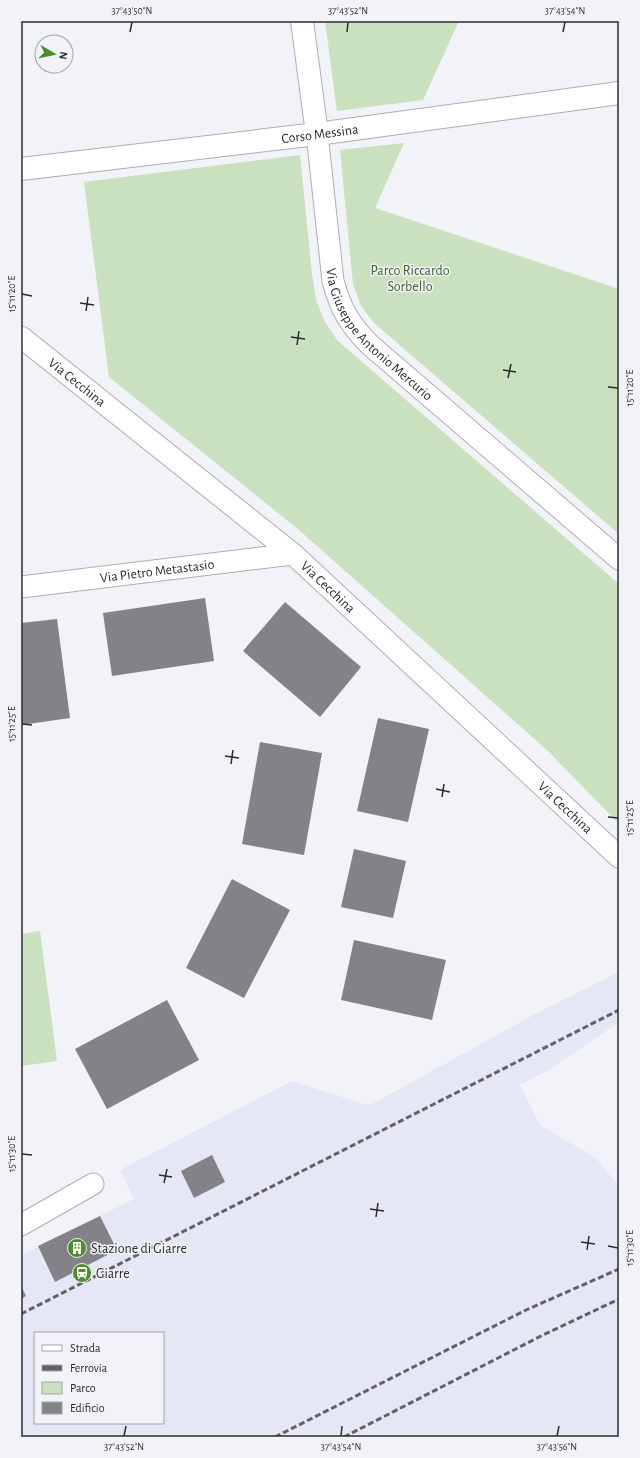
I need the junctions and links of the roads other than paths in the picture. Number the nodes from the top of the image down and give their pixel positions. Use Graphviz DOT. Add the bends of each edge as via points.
graph roads {
  1 [pos="302,21"];
  2 [pos="619,93"];
  3 [pos="317,134"];
  4 [pos="21,169"];
  5 [pos="21,337"];
  6 [pos="293,554"];
  7 [pos="619,559"];
  8 [pos="21,587"];
  9 [pos="619,857"];
  10 [pos="93,1184"];
  11 [pos="21,1225"];
  1 -- 3 [label="street, Via Giuseppe Antonio Mercurio"];
  2 -- 3 [label="street, Corso Messina"];
  3 -- 4 [label="street, Corso Messina"];
  3 -- 7 [label="street, Via Giuseppe Antonio Mercurio" via="333,281 338,301 357,332"];
  5 -- 6 [label="street, Via Cecchina"];
  6 -- 8 [label="street, Via Pietro Metastasio"];
  6 -- 9 [label="street, Via Cecchina"];
  10 -- 11 [label="street"];
}
